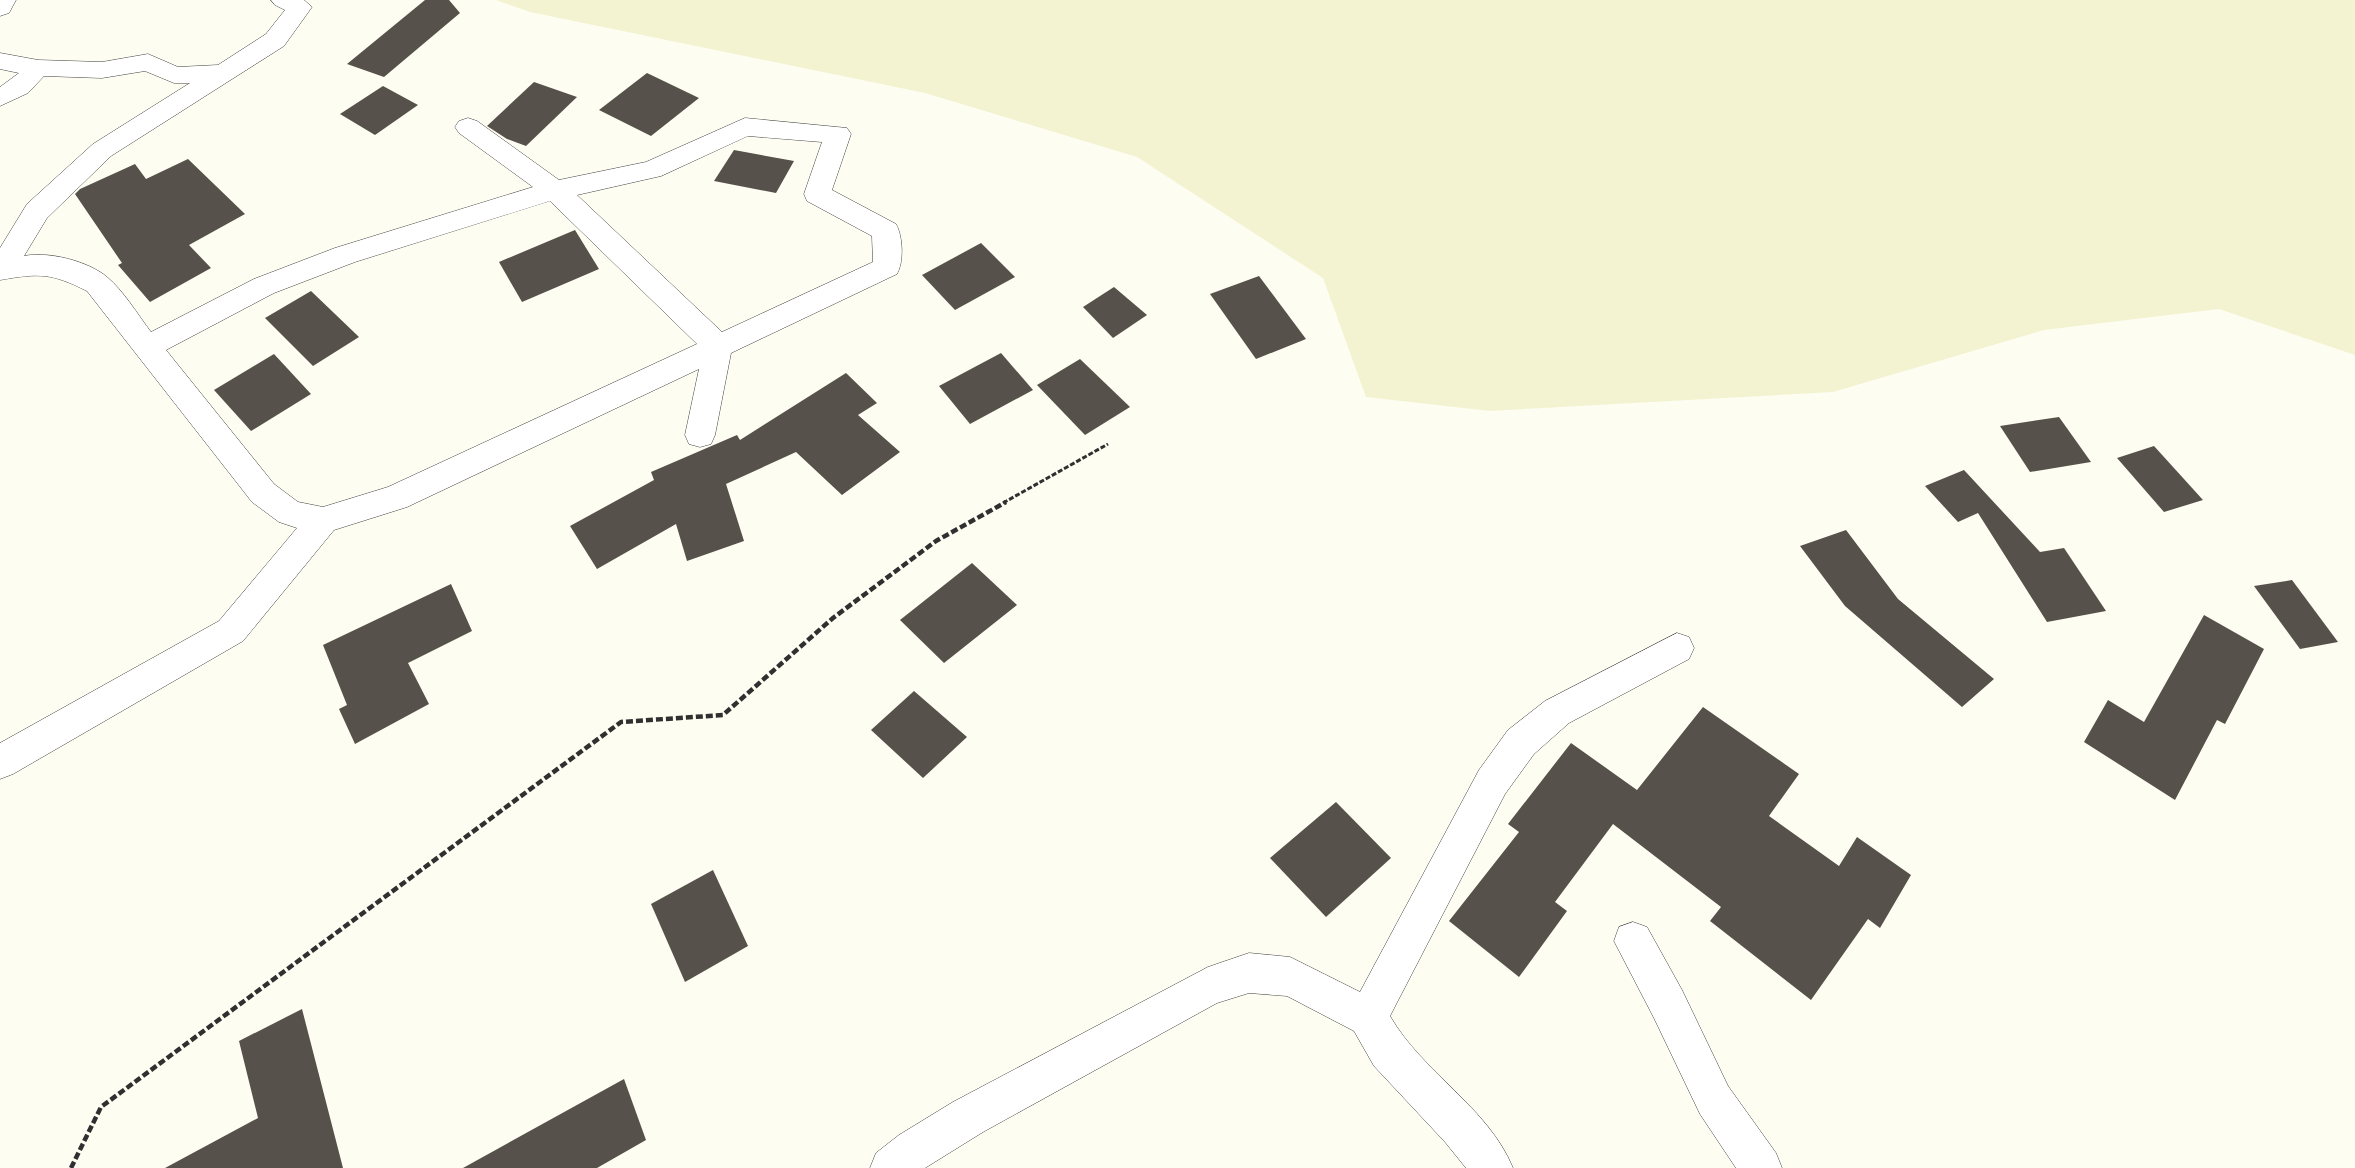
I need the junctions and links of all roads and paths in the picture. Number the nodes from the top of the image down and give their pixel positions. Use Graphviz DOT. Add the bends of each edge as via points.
graph roads {
  1 [pos="4,0"];
  2 [pos="283,0"];
  3 [pos="0,8"];
  4 [pos="0,19"];
  5 [pos="0,24"];
  6 [pos="0,61"];
  7 [pos="38,68"];
  8 [pos="222,73"];
  9 [pos="0,98"];
  10 [pos="468,127"];
  11 [pos="555,190"];
  12 [pos="1,270"];
  13 [pos="718,346"];
  14 [pos="147,347"];
  15 [pos="700,435"];
  16 [pos="1108,444"];
  17 [pos="323,520"];
  18 [pos="1677,648"];
  19 [pos="0,762"];
  20 [pos="1633,941"];
  21 [pos="1368,1017"];
  22 [pos="71,1168"];
  23 [pos="891,1168"];
  24 [pos="1492,1168"];
  25 [pos="1761,1168"];
  1 -- 3 [label="street"];
  2 -- 8 [label="street" via="300,7 275,40"];
  4 -- 5 [label="street"];
  6 -- 7 [label="street"];
  7 -- 8 [label="street" via="102,70 148,62 174,75"];
  7 -- 9 [label="street" via="19,87"];
  8 -- 12 [label="street" via="102,150 37,211"];
  10 -- 11 [label="street"];
  11 -- 13 [label="street"];
  11 -- 13 [label="street" via="652,170 746,127 838,134 817,194 886,231 887,267"];
  11 -- 14 [label="street" via="345,255 264,286"];
  12 -- 14 [label="street" via="34,264 65,268 97,284"];
  13 -- 15 [label="street"];
  13 -- 17 [label="street" via="396,498"];
  14 -- 17 [label="street" via="264,493 290,513"];
  16 -- 22 [label="path" via="936,541 833,618 723,716 621,722 101,1107"];
  17 -- 19 [label="street" via="231,631"];
  18 -- 21 [label="street" via="1557,712 1521,742 1492,782"];
  20 -- 25 [label="street" via="1714,1100"];
  21 -- 23 [label="street" via="1290,976 1249,973 1208,987 988,1106"];
  21 -- 24 [label="street" via="1388,1052 1460,1127"];
}
